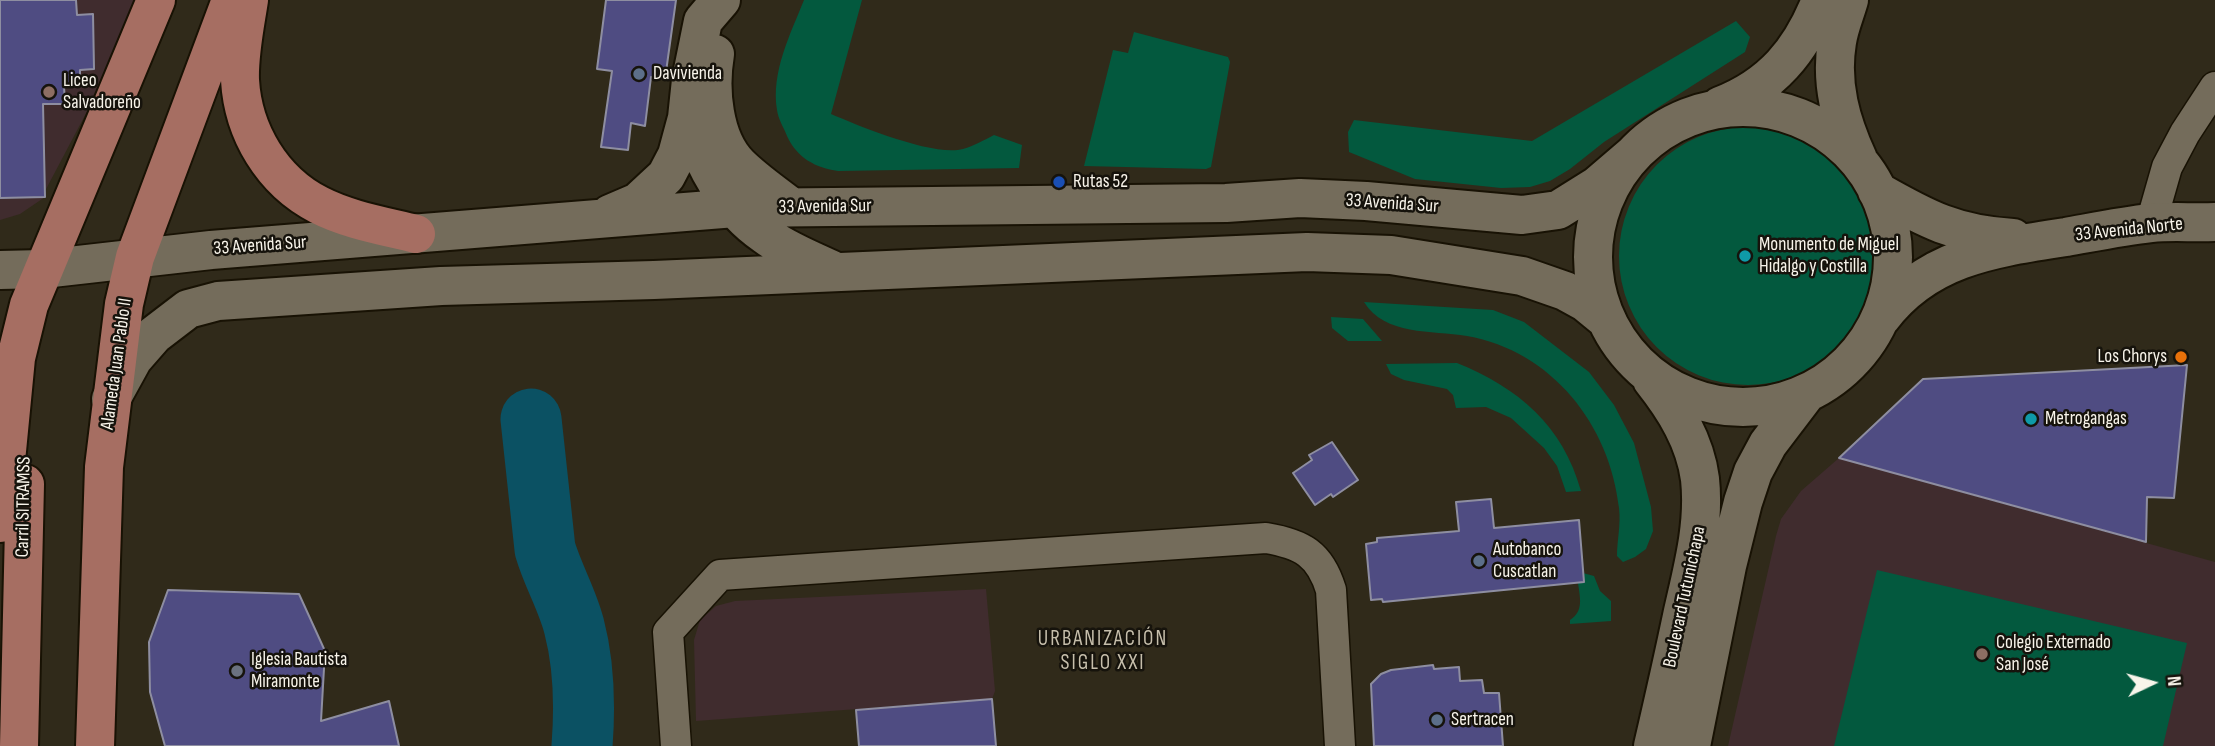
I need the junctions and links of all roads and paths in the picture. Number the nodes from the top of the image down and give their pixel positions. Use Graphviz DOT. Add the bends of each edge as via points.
graph roads {
  1 [pos="156,0"];
  2 [pos="231,0"];
  3 [pos="248,0"];
  4 [pos="722,0"];
  5 [pos="1821,0"];
  6 [pos="1849,0"];
  7 [pos="2215,87"];
  8 [pos="1708,111"];
  9 [pos="687,118"];
  10 [pos="1633,155"];
  11 [pos="1869,178"];
  12 [pos="791,207"];
  13 [pos="735,208"];
  14 [pos="596,219"];
  15 [pos="2215,222"];
  16 [pos="2151,223"];
  17 [pos="416,234"];
  18 [pos="2043,240"];
  19 [pos="135,257"];
  20 [pos="43,269"];
  21 [pos="0,270"];
  22 [pos="836,272"];
  23 [pos="124,304"];
  24 [pos="1607,320"];
  25 [pos="1877,324"];
  26 [pos="1649,375"];
  27 [pos="1806,394"];
  28 [pos="111,399"];
  29 [pos="0,523"];
  30 [pos="19,746"];
  31 [pos="75,746"];
  32 [pos="95,746"];
  33 [pos="676,746"];
  34 [pos="1340,746"];
  35 [pos="1653,746"];
  36 [pos="1691,746"];
  1 -- 20 [label="main road"];
  2 -- 19 [label="main road, Alameda Juan Pablo II"];
  3 -- 17 [label="main road" via="240,79 256,142 269,162 286,182 319,205"];
  4 -- 9 [label="street" via="704,21"];
  4 -- 12 [label="street" via="712,71 723,141 738,164"];
  5 -- 8 [label="street" via="1792,55 1768,80 1740,99"];
  6 -- 11 [label="street" via="1837,43 1835,85 1843,126"];
  7 -- 16 [label="street" via="2168,167"];
  8 -- 10 [label="street" via="1668,127"];
  8 -- 11 [label="street, 33 Avenida Norte" via="1759,108 1792,116 1823,130"];
  9 -- 13 [label="street" via="713,179"];
  9 -- 14 [label="street" via="666,176 638,202"];
  10 -- 12 [label="street, 33 Avenida Sur" via="1558,210 1522,215 1300,198 1226,203"];
  10 -- 24 [label="street" via="1612,183 1595,234 1594,269"];
  11 -- 18 [label="street, 33 Avenida Norte" via="1927,220 1981,236"];
  11 -- 25 [label="street" via="1887,220 1892,251 1891,276"];
  12 -- 13 [label="street, 33 Avenida Sur"];
  13 -- 14 [label="street, 33 Avenida Sur"];
  13 -- 22 [label="street" via="764,235"];
  14 -- 17 [label="street, 33 Avenida Sur"];
  15 -- 16 [label="street, 33 Avenida Norte"];
  16 -- 18 [label="street, 33 Avenida Norte"];
  17 -- 19 [label="street, 33 Avenida Sur"];
  18 -- 25 [label="street, 33 Avenida Norte" via="2000,247 1925,276 1897,297"];
  19 -- 20 [label="street, 33 Avenida Sur"];
  19 -- 23 [label="main road, Alameda Juan Pablo II"];
  20 -- 21 [label="street, 33 Avenida Sur"];
  20 -- 29 [label="main road" via="16,358"];
  20 -- 30 [label="main road, Carril SITRAMSS" via="26,395"];
  22 -- 24 [label="street" via="1297,252 1391,255 1522,276 1565,291"];
  22 -- 28 [label="street" via="441,286 218,302 188,309 155,335 132,359"];
  23 -- 28 [label="main road, Alameda Juan Pablo II"];
  23 -- 31 [label="main road" via="108,316 96,351 78,552"];
  24 -- 26 [label="street, Boulevard Tutunichapa"];
  25 -- 27 [label="street" via="1847,365"];
  26 -- 27 [label="street" via="1690,398 1736,407"];
  26 -- 35 [label="street, Boulevard Tutunichapa" via="1673,406 1690,440 1702,516"];
  27 -- 36 [label="street, Boulevard Tutunichapa" via="1768,444 1743,502"];
  28 -- 32 [label="main road, Alameda Juan Pablo II" via="104,467"];
  33 -- 34 [label="street" via="668,632 720,575 1266,538 1304,550 1326,574 1331,590"];
}
